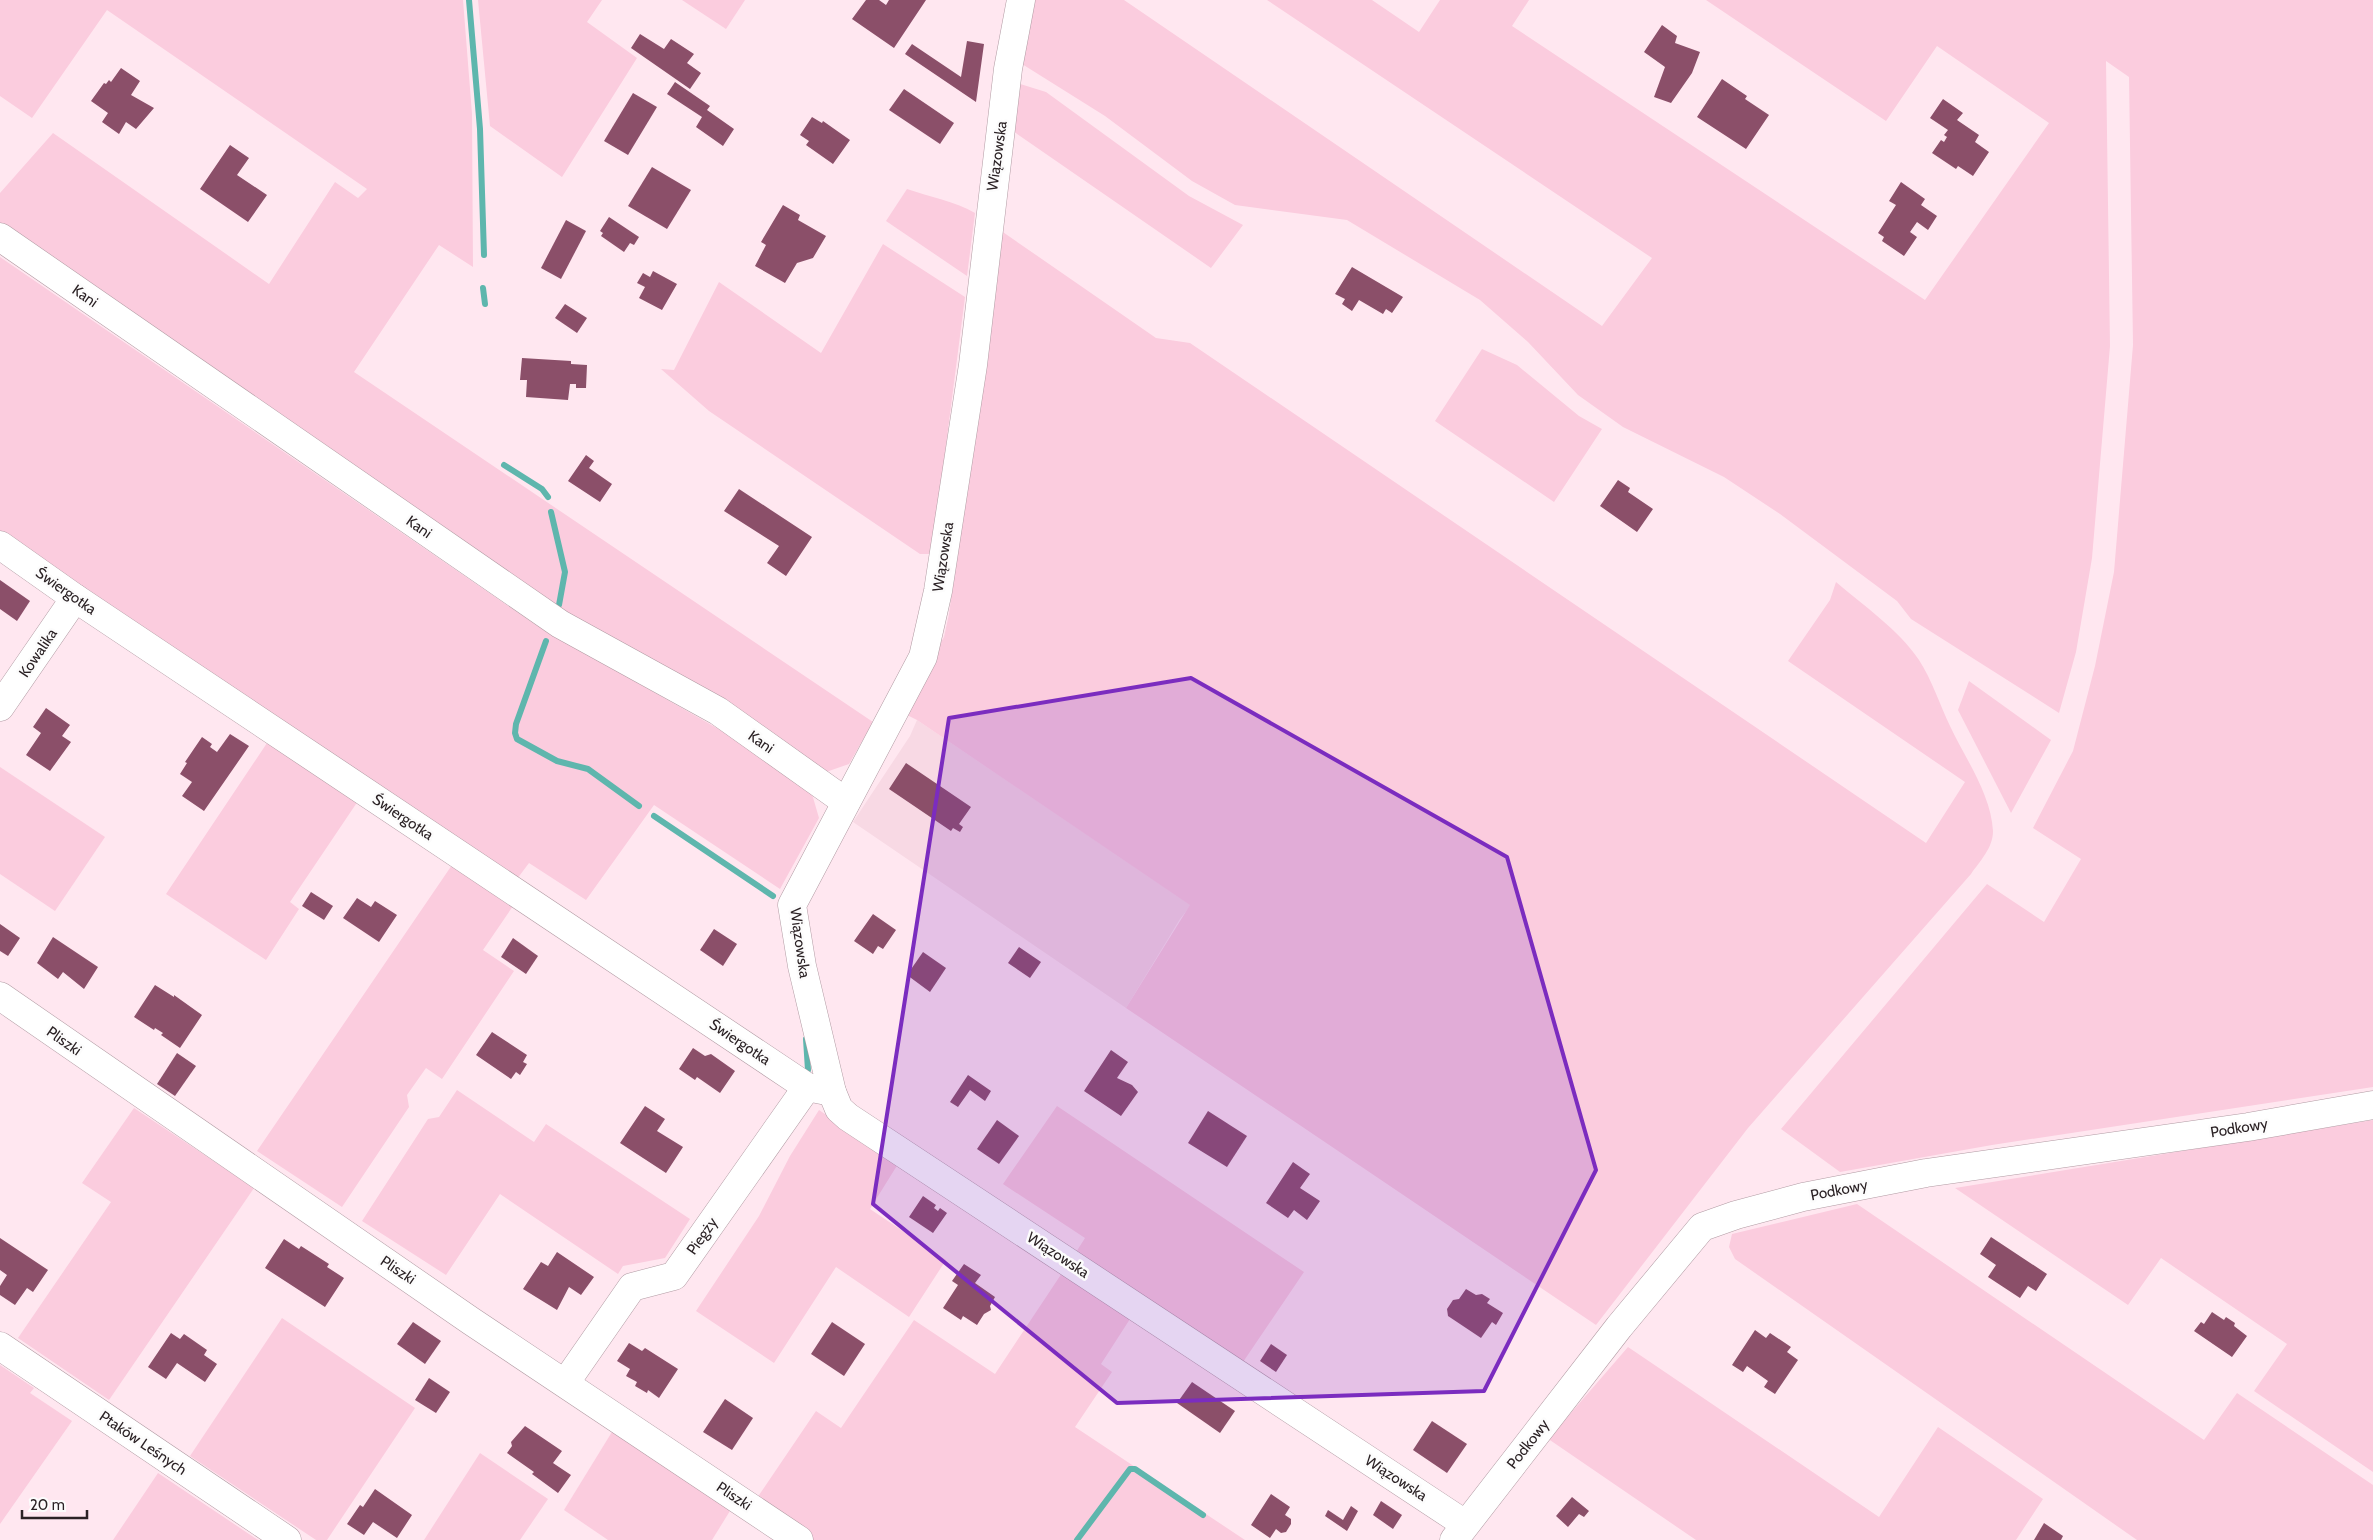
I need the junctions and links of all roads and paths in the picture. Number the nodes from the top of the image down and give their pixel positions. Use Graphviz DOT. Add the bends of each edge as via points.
graph roads {
  1 [pos="1021,0"];
  2 [pos="0,237"];
  3 [pos="0,545"];
  4 [pos="75,598"];
  5 [pos="0,708"];
  6 [pos="846,802"];
  7 [pos="0,996"];
  8 [pos="819,1089"];
  9 [pos="2373,1105"];
  10 [pos="0,1346"];
  11 [pos="566,1382"];
  12 [pos="1460,1532"];
  13 [pos="287,1540"];
  14 [pos="798,1540"];
  1 -- 6 [label="street, Wiązowska" via="1008,69 973,365 938,590 923,657"];
  2 -- 6 [label="street, Kani" via="560,624 718,711"];
  3 -- 4 [label="street, Świergotka"];
  4 -- 5 [label="street, Kowalika"];
  4 -- 8 [label="street, Świergotka"];
  6 -- 8 [label="street, Wiązowska" via="792,905"];
  7 -- 11 [label="street, Pliszki" via="471,1321"];
  8 -- 11 [label="street, Piegży" via="674,1276 632,1287"];
  8 -- 12 [label="street, Wiązowska" via="848,1117"];
  9 -- 12 [label="street, Podkowy" via="2248,1127 1926,1173 1803,1197 1702,1227"];
  10 -- 13 [label="street, Ptaków Leśnych"];
  11 -- 14 [label="street, Pliszki"];
}
